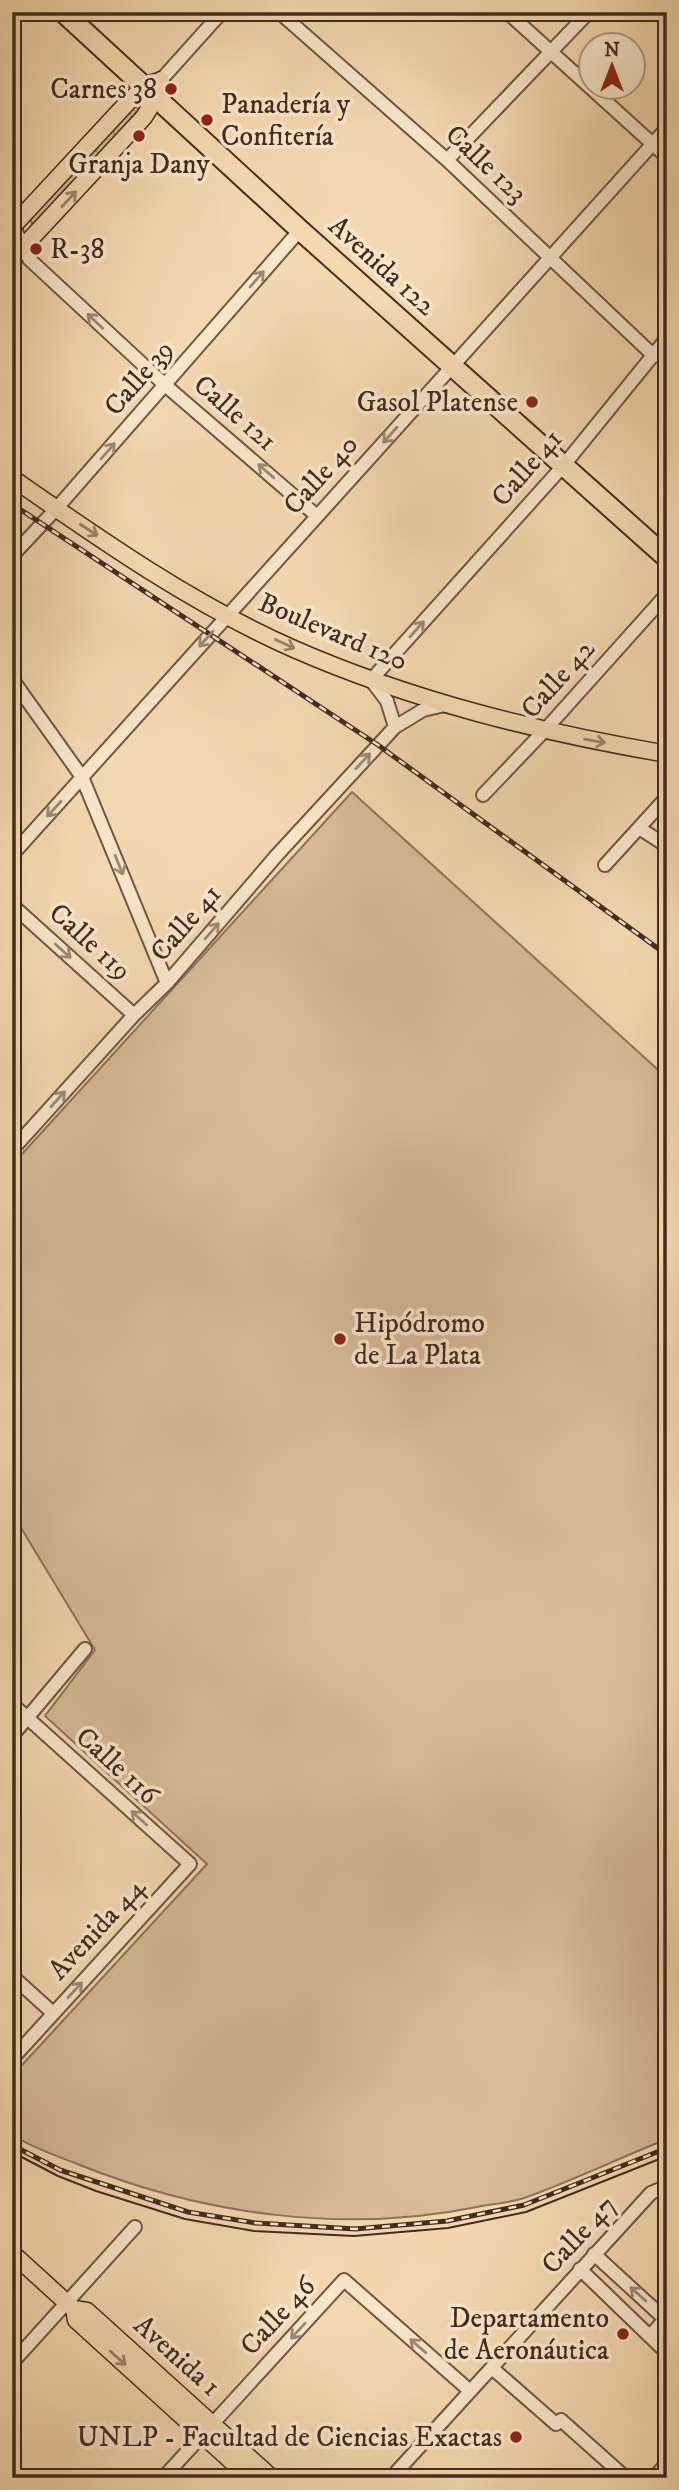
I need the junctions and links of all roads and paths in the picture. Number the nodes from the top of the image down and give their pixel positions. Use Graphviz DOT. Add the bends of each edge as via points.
graph roads {
  1 [pos="63,12"];
  2 [pos="222,12"];
  3 [pos="279,12"];
  4 [pos="508,12"];
  5 [pos="589,12"];
  6 [pos="550,50"];
  7 [pos="154,87"];
  8 [pos="667,128"];
  9 [pos="652,144"];
  10 [pos="667,158"];
  11 [pos="447,160"];
  12 [pos="13,225"];
  13 [pos="300,230"];
  14 [pos="17,254"];
  15 [pos="550,257"];
  16 [pos="667,338"];
  17 [pos="654,356"];
  18 [pos="452,366"];
  19 [pos="165,385"];
  20 [pos="564,465"];
  21 [pos="12,478"];
  22 [pos="56,509"];
  23 [pos="317,516"];
  24 [pos="12,556"];
  25 [pos="667,558"];
  26 [pos="667,594"];
  27 [pos="228,615"];
  28 [pos="12,679"];
  29 [pos="371,680"];
  30 [pos="447,705"];
  31 [pos="395,727"];
  32 [pos="545,730"];
  33 [pos="667,754"];
  34 [pos="82,777"];
  35 [pos="482,794"];
  36 [pos="667,797"];
  37 [pos="639,828"];
  38 [pos="667,846"];
  39 [pos="12,855"];
  40 [pos="605,865"];
  41 [pos="12,905"];
  42 [pos="167,983"];
  43 [pos="134,1015"];
  44 [pos="12,1150"];
  45 [pos="85,1649"];
  46 [pos="12,1704"];
  47 [pos="28,1718"];
  48 [pos="12,1736"];
  49 [pos="190,1864"];
  50 [pos="12,1976"];
  51 [pos="53,2013"];
  52 [pos="12,2059"];
  53 [pos="667,2186"];
  54 [pos="135,2227"];
  55 [pos="12,2253"];
  56 [pos="594,2254"];
  57 [pos="580,2269"];
  58 [pos="71,2306"];
  59 [pos="650,2336"];
  60 [pos="667,2353"];
  61 [pos="12,2363"];
  62 [pos="492,2368"];
  63 [pos="470,2391"];
  64 [pos="207,2429"];
  65 [pos="667,2463"];
  66 [pos="163,2478"];
  67 [pos="250,2478"];
  68 [pos="272,2478"];
  69 [pos="391,2478"];
  70 [pos="626,2478"];
  71 [pos="654,2478"];
  1 -- 7 [label="highway, Avenida 122"];
  2 -- 7 [label="street"];
  3 -- 11 [label="street, Calle 123"];
  4 -- 6 [label="street"];
  5 -- 6 [label="street"];
  6 -- 9 [label="street"];
  6 -- 11 [label="street"];
  7 -- 12 [label="main road"];
  7 -- 13 [label="highway, Avenida 122"];
  14 -- 7 [label="main road, one-way" via="144,117"];
  8 -- 9 [label="street, Calle 40"];
  9 -- 10 [label="street"];
  9 -- 15 [label="street, Calle 40"];
  11 -- 15 [label="street, Calle 123"];
  12 -- 14 [label="street, Calle 121"];
  13 -- 18 [label="highway, Avenida 122"];
  19 -- 13 [label="street, Calle 39, one-way"];
  19 -- 14 [label="street, Calle 121, one-way" via="29,259"];
  15 -- 17 [label="street, Calle 123"];
  15 -- 18 [label="street, Calle 40"];
  16 -- 17 [label="street, Calle 41"];
  17 -- 20 [label="street, Calle 41"];
  18 -- 20 [label="highway, Avenida 122"];
  18 -- 23 [label="street, Calle 40, one-way"];
  22 -- 19 [label="street, Calle 39, one-way"];
  23 -- 19 [label="street, Calle 121, one-way"];
  20 -- 25 [label="highway, Avenida 122"];
  29 -- 20 [label="street, Calle 41, one-way"];
  21 -- 22 [label="main road, Boulevard 120"];
  22 -- 24 [label="street, Calle 39"];
  22 -- 27 [label="main road, Boulevard 120, one-way"];
  23 -- 27 [label="street, Calle 40"];
  26 -- 32 [label="street, Calle 42"];
  27 -- 29 [label="main road, Boulevard 120, one-way"];
  27 -- 34 [label="street, Calle 40, one-way"];
  28 -- 34 [label="street"];
  29 -- 30 [label="main road, Boulevard 120"];
  29 -- 31 [label="street" via="387,701"];
  30 -- 31 [label="street, Calle 41" via="423,710"];
  30 -- 32 [label="main road, Boulevard 120"];
  42 -- 31 [label="street, Calle 41, one-way"];
  32 -- 33 [label="main road, Boulevard 120, one-way"];
  32 -- 35 [label="street, Calle 42"];
  34 -- 39 [label="street, Calle 40, one-way"];
  34 -- 42 [label="street, one-way"];
  36 -- 37 [label="street"];
  37 -- 38 [label="street"];
  37 -- 40 [label="street"];
  41 -- 43 [label="street, Calle 119, one-way"];
  42 -- 43 [label="street, Calle 41"];
  44 -- 43 [label="street, Calle 41, one-way"];
  45 -- 47 [label="street"];
  46 -- 47 [label="street, Calle 116"];
  47 -- 48 [label="street"];
  49 -- 47 [label="street, Calle 116, one-way"];
  51 -- 49 [label="street, Avenida 44, one-way"];
  50 -- 51 [label="street"];
  51 -- 52 [label="street, Avenida 44"];
  53 -- 56 [label="street, Calle 47" via="651,2193"];
  54 -- 58 [label="street"];
  55 -- 58 [label="main road, Avenida 1"];
  56 -- 57 [label="street, Calle 47"];
  59 -- 56 [label="street, one-way" via="665,2319"];
  57 -- 59 [label="street"];
  57 -- 62 [label="street, Calle 47"];
  58 -- 61 [label="street"];
  58 -- 64 [label="main road, Avenida 1" via="87,2311"];
  59 -- 60 [label="street"];
  62 -- 63 [label="street, Calle 47"];
  62 -- 70 [label="street" via="556,2424 561,2420"];
  63 -- 64 [label="street, Calle 46, one-way" via="344,2280"];
  63 -- 69 [label="street, Calle 47"];
  64 -- 66 [label="street, Calle 46"];
  64 -- 67 [label="main road, Avenida 1"];
  64 -- 68 [label="main road, Avenida 1"];
  65 -- 71 [label="street"];
}
